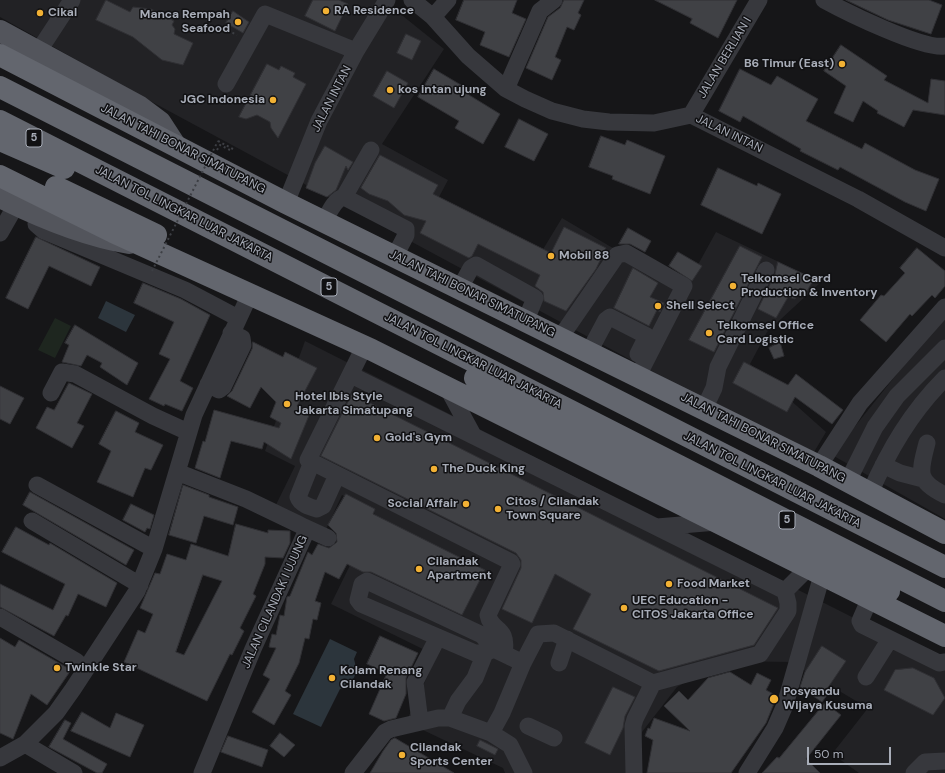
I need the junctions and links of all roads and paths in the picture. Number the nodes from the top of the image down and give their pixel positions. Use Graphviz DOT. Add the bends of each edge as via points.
graph roads {
  1 [pos="72,0"];
  2 [pos="387,0"];
  3 [pos="412,0"];
  4 [pos="448,0"];
  5 [pos="554,0"];
  6 [pos="759,0"];
  7 [pos="824,0"];
  8 [pos="434,17"];
  9 [pos="219,26"];
  10 [pos="0,31"];
  11 [pos="250,42"];
  12 [pos="945,46"];
  13 [pos="356,51"];
  14 [pos="38,52"];
  15 [pos="0,55"];
  16 [pos="0,72"];
  17 [pos="226,84"];
  18 [pos="0,87"];
  19 [pos="506,89"];
  20 [pos="691,115"];
  21 [pos="0,121"];
  22 [pos="0,140"];
  23 [pos="113,144"];
  24 [pos="220,145"];
  25 [pos="174,146"];
  26 [pos="371,150"];
  27 [pos="0,160"];
  28 [pos="154,165"];
  29 [pos="0,176"];
  30 [pos="141,192"];
  31 [pos="344,197"];
  32 [pos="8,201"];
  33 [pos="286,202"];
  34 [pos="171,207"];
  35 [pos="37,213"];
  36 [pos="324,222"];
  37 [pos="0,234"];
  38 [pos="244,244"];
  39 [pos="144,245"];
  40 [pos="945,248"];
  41 [pos="395,256"];
  42 [pos="766,270"];
  43 [pos="152,271"];
  44 [pos="391,285"];
  45 [pos="246,292"];
  46 [pos="945,308"];
  47 [pos="235,326"];
  48 [pos="560,338"];
  49 [pos="363,346"];
  50 [pos="945,348"];
  51 [pos="589,352"];
  52 [pos="633,374"];
  53 [pos="350,375"];
  54 [pos="945,378"];
  55 [pos="447,387"];
  56 [pos="51,393"];
  57 [pos="704,409"];
  58 [pos="188,432"];
  59 [pos="473,434"];
  60 [pos="927,443"];
  61 [pos="312,462"];
  62 [pos="819,466"];
  63 [pos="852,472"];
  64 [pos="182,474"];
  65 [pos="337,475"];
  66 [pos="877,477"];
  67 [pos="923,479"];
  68 [pos="37,485"];
  69 [pos="945,495"];
  70 [pos="32,521"];
  71 [pos="717,522"];
  72 [pos="304,527"];
  73 [pos="657,528"];
  74 [pos="945,533"];
  75 [pos="328,538"];
  76 [pos="945,545"];
  77 [pos="154,549"];
  78 [pos="945,568"];
  79 [pos="815,572"];
  80 [pos="140,585"];
  81 [pos="785,592"];
  82 [pos="870,598"];
  83 [pos="945,601"];
  84 [pos="0,617"];
  85 [pos="945,620"];
  86 [pos="945,636"];
  87 [pos="438,637"];
  88 [pos="567,639"];
  89 [pos="890,639"];
  90 [pos="494,652"];
  91 [pos="945,662"];
  92 [pos="524,663"];
  93 [pos="559,663"];
  94 [pos="85,669"];
  95 [pos="866,677"];
  96 [pos="653,683"];
  97 [pos="450,718"];
  98 [pos="420,722"];
  99 [pos="528,726"];
  100 [pos="491,733"];
  101 [pos="554,738"];
  102 [pos="25,744"];
  103 [pos="0,758"];
  104 [pos="945,761"];
  105 [pos="74,773"];
  106 [pos="202,773"];
  107 [pos="353,773"];
  108 [pos="524,773"];
  109 [pos="634,773"];
  110 [pos="747,773"];
  111 [pos="914,773"];
  1 -- 14 [label="street"];
  2 -- 13 [label="street, JALAN INTAN"];
  3 -- 8 [label="street, JALAN INTAN"];
  4 -- 8 [label="street"];
  5 -- 19 [label="street" via="540,11"];
  6 -- 20 [label="street, JALAN BERLIAN I"];
  7 -- 12 [label="street" via="894,33 926,44"];
  8 -- 19 [label="street, JALAN INTAN" via="468,56"];
  9 -- 11 [label="path"];
  10 -- 14 [label="main road"];
  11 -- 13 [label="street" via="265,14"];
  11 -- 17 [label="street"];
  13 -- 33 [label="street, JALAN INTAN" via="319,121"];
  14 -- 25 [label="main road" via="140,107 160,122"];
  15 -- 25 [label="highway, JALAN TAHI BONAR SIMATUPANG"];
  16 -- 23 [label="highway" via="102,129"];
  18 -- 23 [label="highway, JALAN TOL LINGKAR LUAR JAKARTA / 5"];
  19 -- 20 [label="street, JALAN INTAN" via="552,111 598,121 643,123"];
  20 -- 40 [label="street, JALAN INTAN" via="858,199"];
  21 -- 30 [label="highway, JALAN TOL LINGKAR LUAR JAKARTA / 5"];
  22 -- 34 [label="highway" via="155,208"];
  23 -- 28 [label="highway, JALAN TOL LINGKAR LUAR JAKARTA / 5"];
  24 -- 43 [label="path, bridge" via="232,151 233,149 218,141"];
  25 -- 33 [label="highway, JALAN TAHI BONAR SIMATUPANG"];
  26 -- 31 [label="street"];
  27 -- 45 [label="highway" via="218,266 234,277"];
  28 -- 30 [label="highway"];
  28 -- 44 [label="highway, JALAN TOL LINGKAR LUAR JAKARTA / 5"];
  29 -- 39 [label="highway"];
  30 -- 34 [label="highway, JALAN TOL LINGKAR LUAR JAKARTA / 5"];
  31 -- 36 [label="street" via="332,207"];
  31 -- 41 [label="street" via="406,229 406,235"];
  32 -- 35 [label="main road"];
  32 -- 37 [label="street"];
  33 -- 36 [label="highway, JALAN TAHI BONAR SIMATUPANG"];
  34 -- 38 [label="highway, JALAN TOL LINGKAR LUAR JAKARTA / 5"];
  35 -- 39 [label="main road" via="103,239"];
  35 -- 47 [label="street" via="36,224 44,231 186,290"];
  36 -- 41 [label="highway, JALAN TAHI BONAR SIMATUPANG"];
  38 -- 83 [label="highway, JALAN TOL LINGKAR LUAR JAKARTA / 5"];
  38 -- 85 [label="highway" via="248,253 263,265 398,334 489,386"];
  39 -- 45 [label="highway"];
  41 -- 48 [label="highway, JALAN TAHI BONAR SIMATUPANG"];
  42 -- 57 [label="street" via="718,367 714,388"];
  44 -- 76 [label="highway" via="400,283 418,286 515,330"];
  44 -- 78 [label="highway, JALAN TOL LINGKAR LUAR JAKARTA / 5"];
  45 -- 47 [label="street"];
  45 -- 49 [label="highway"];
  46 -- 62 [label="street" via="860,403"];
  47 -- 58 [label="street"];
  48 -- 51 [label="highway, JALAN TAHI BONAR SIMATUPANG"];
  48 -- 52 [label="street" via="617,255 626,253 684,286"];
  49 -- 53 [label="street"];
  49 -- 55 [label="highway"];
  50 -- 63 [label="street" via="897,396 876,427"];
  51 -- 52 [label="highway, JALAN TAHI BONAR SIMATUPANG"];
  51 -- 52 [label="street" via="610,317 645,334 647,340"];
  52 -- 57 [label="highway, JALAN TAHI BONAR SIMATUPANG"];
  53 -- 59 [label="street"];
  53 -- 61 [label="street" via="307,458"];
  54 -- 66 [label="street" via="917,408 896,438"];
  55 -- 59 [label="street"];
  55 -- 71 [label="highway"];
  56 -- 58 [label="street" via="62,372 75,374"];
  57 -- 62 [label="highway, JALAN TAHI BONAR SIMATUPANG"];
  58 -- 64 [label="street"];
  59 -- 73 [label="street"];
  60 -- 67 [label="street" via="921,467"];
  61 -- 65 [label="street"];
  61 -- 65 [label="street" via="298,496 301,502 312,508 317,510 323,506"];
  62 -- 63 [label="highway, JALAN TAHI BONAR SIMATUPANG"];
  63 -- 66 [label="highway, JALAN TAHI BONAR SIMATUPANG"];
  64 -- 72 [label="street, JALAN CILANDAK I UJUNG" via="246,499"];
  64 -- 77 [label="street"];
  65 -- 90 [label="street" via="511,562 488,615 488,619 500,630 505,639"];
  66 -- 67 [label="street" via="900,473"];
  66 -- 74 [label="highway, JALAN TAHI BONAR SIMATUPANG"];
  67 -- 69 [label="street" via="927,485"];
  68 -- 77 [label="street"];
  70 -- 80 [label="street"];
  71 -- 73 [label="street"];
  71 -- 79 [label="highway"];
  72 -- 75 [label="street"];
  72 -- 106 [label="street, JALAN CILANDAK I UJUNG" via="306,535 254,648"];
  73 -- 81 [label="street"];
  77 -- 80 [label="street"];
  79 -- 81 [label="street"];
  79 -- 82 [label="highway"];
  79 -- 110 [label="street" via="785,705 775,728"];
  80 -- 94 [label="street"];
  81 -- 96 [label="street" via="788,611 760,654"];
  82 -- 86 [label="highway"];
  82 -- 89 [label="street" via="860,621"];
  84 -- 94 [label="street" via="76,661"];
  87 -- 90 [label="street" via="475,653"];
  87 -- 90 [label="street" via="362,604 358,600 358,594 362,584 367,581 482,636"];
  87 -- 98 [label="street" via="415,682"];
  88 -- 92 [label="street" via="554,633 538,634"];
  88 -- 93 [label="street"];
  88 -- 96 [label="street"];
  89 -- 91 [label="street" via="939,663"];
  89 -- 95 [label="street"];
  90 -- 92 [label="street"];
  90 -- 97 [label="street" via="458,701"];
  92 -- 100 [label="street"];
  94 -- 102 [label="street" via="56,713"];
  96 -- 109 [label="street" via="633,726"];
  97 -- 98 [label="street"];
  97 -- 100 [label="street"];
  98 -- 107 [label="street" via="391,728"];
  99 -- 101 [label="street"];
  100 -- 108 [label="street" via="510,745"];
  102 -- 103 [label="street"];
  102 -- 105 [label="street"];
  104 -- 111 [label="street" via="925,762"];
}
